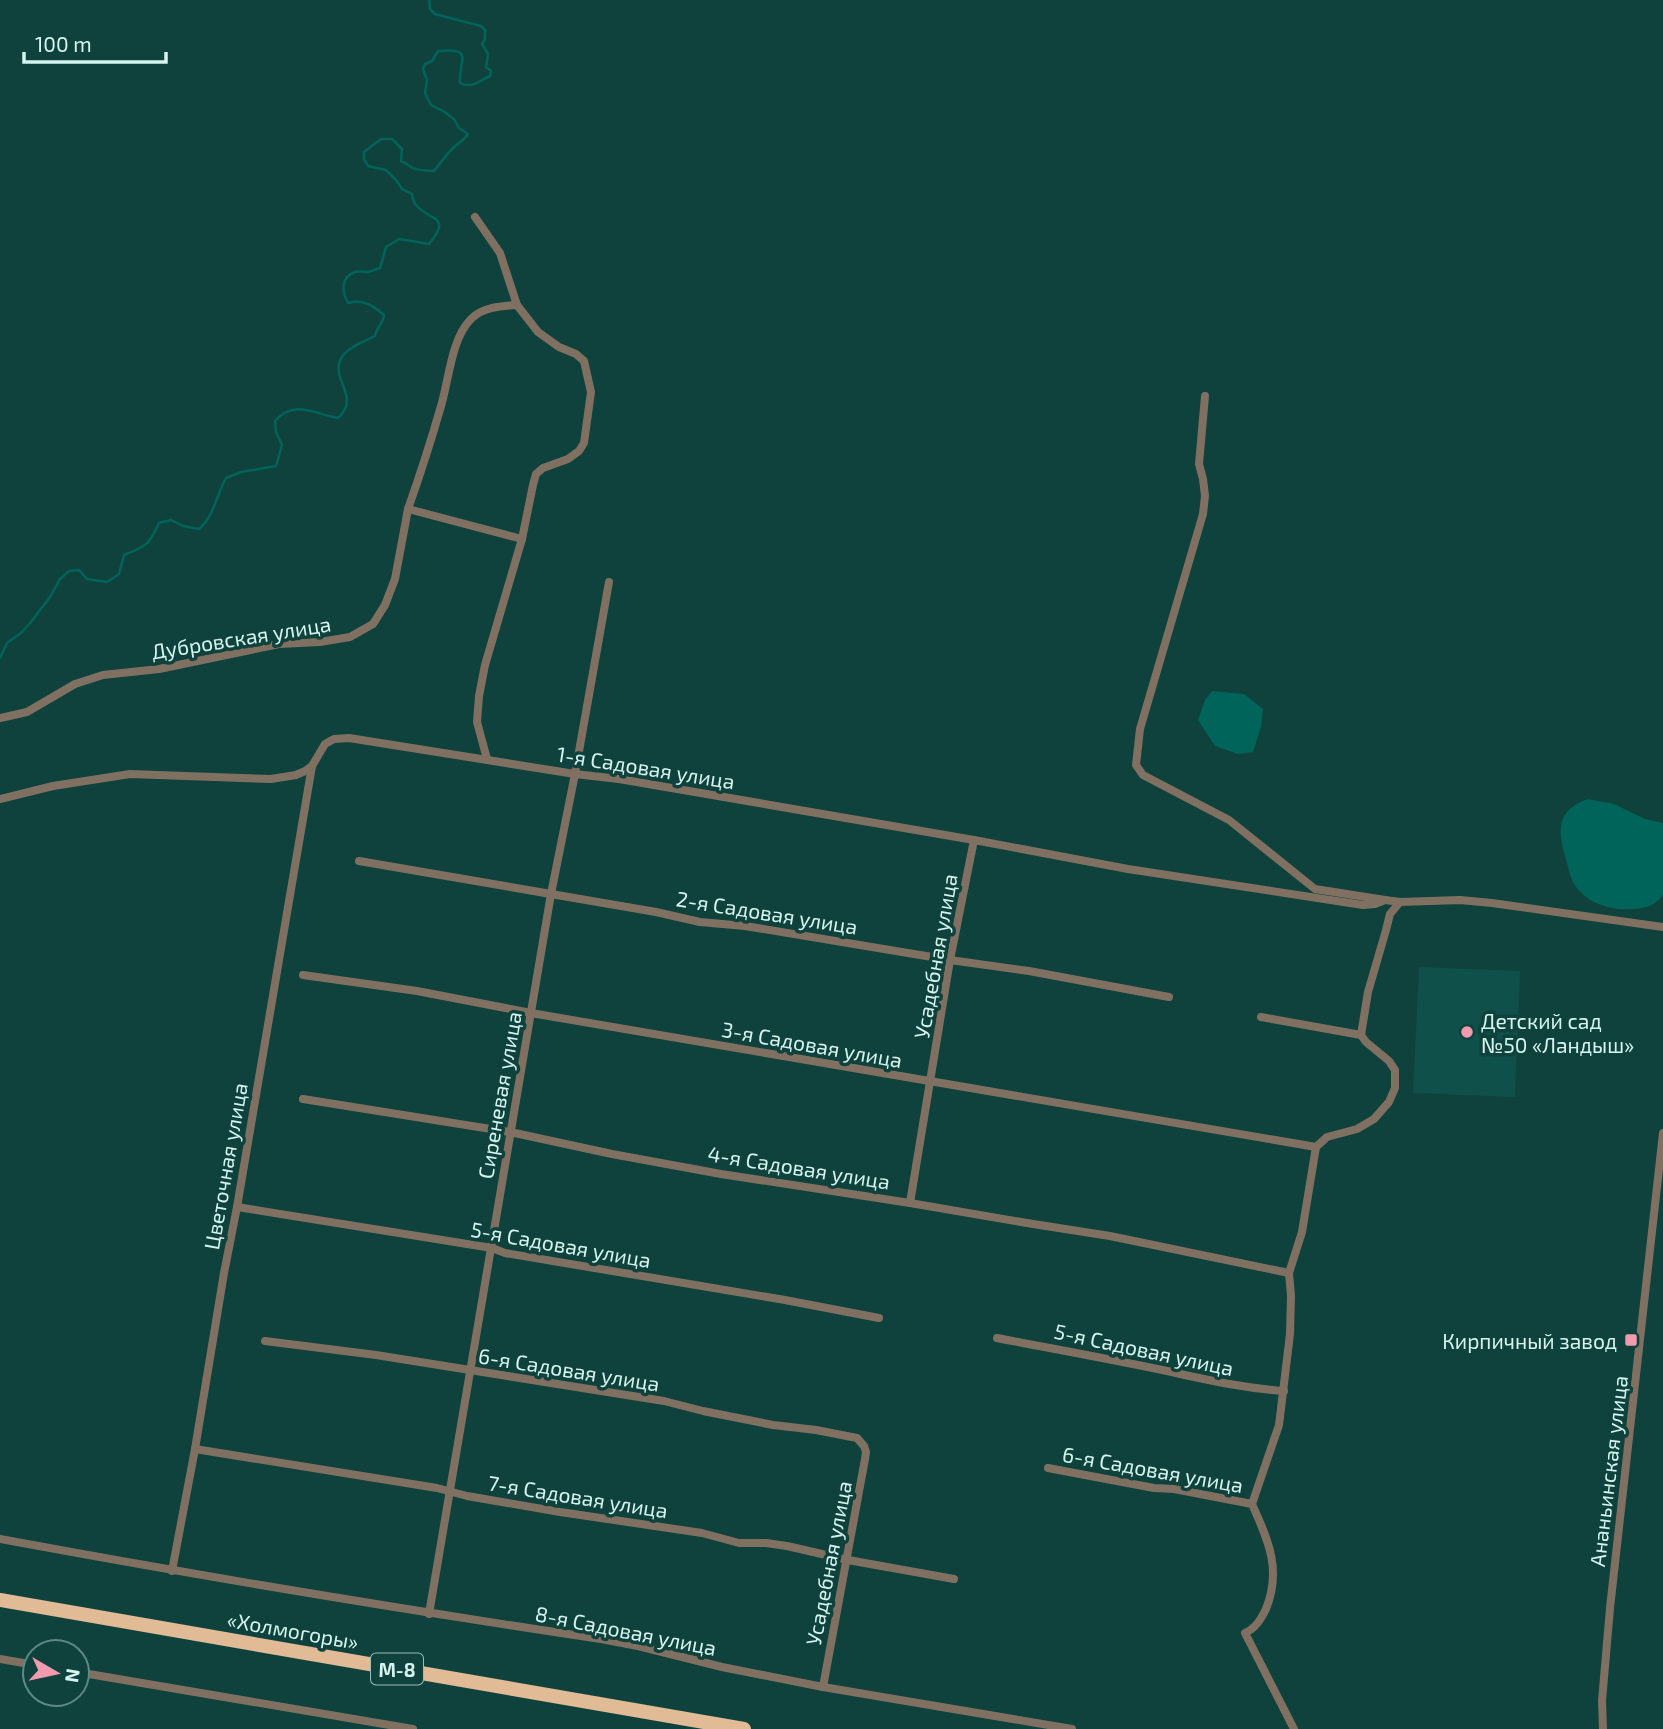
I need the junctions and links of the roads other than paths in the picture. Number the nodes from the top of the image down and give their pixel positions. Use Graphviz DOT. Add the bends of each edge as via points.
graph roads {
  1 [pos="475,216"];
  2 [pos="517,305"];
  3 [pos="1205,396"];
  4 [pos="408,509"];
  5 [pos="522,539"];
  6 [pos="609,582"];
  7 [pos="0,718"];
  8 [pos="487,759"];
  9 [pos="312,766"];
  10 [pos="575,774"];
  11 [pos="0,799"];
  12 [pos="974,840"];
  13 [pos="359,861"];
  14 [pos="1315,889"];
  15 [pos="551,894"];
  16 [pos="1302,897"];
  17 [pos="1385,900"];
  18 [pos="1400,902"];
  19 [pos="1663,928"];
  20 [pos="950,960"];
  21 [pos="303,975"];
  22 [pos="1169,998"];
  23 [pos="531,1013"];
  24 [pos="1261,1017"];
  25 [pos="1361,1035"];
  26 [pos="930,1082"];
  27 [pos="303,1099"];
  28 [pos="510,1132"];
  29 [pos="1663,1133"];
  30 [pos="1316,1147"];
  31 [pos="910,1203"];
  32 [pos="237,1207"];
  33 [pos="492,1248"];
  34 [pos="1289,1272"];
  35 [pos="879,1318"];
  36 [pos="997,1338"];
  37 [pos="265,1342"];
  38 [pos="470,1371"];
  39 [pos="1284,1391"];
  40 [pos="864,1446"];
  41 [pos="195,1449"];
  42 [pos="1048,1468"];
  43 [pos="449,1492"];
  44 [pos="1252,1504"];
  45 [pos="0,1539"];
  46 [pos="848,1560"];
  47 [pos="172,1571"];
  48 [pos="954,1579"];
  49 [pos="0,1600"];
  50 [pos="429,1614"];
  51 [pos="0,1659"];
  52 [pos="21,1663"];
  53 [pos="91,1674"];
  54 [pos="823,1687"];
  55 [pos="407,1729"];
  56 [pos="413,1729"];
  57 [pos="744,1729"];
  58 [pos="1072,1729"];
  59 [pos="1294,1729"];
  60 [pos="1603,1729"];
  1 -- 2 [label="street" via="500,253"];
  2 -- 4 [label="street, Дубровская улица" via="480,312 460,336"];
  2 -- 5 [label="street" via="538,332 584,361 591,392 584,443 568,459 536,474"];
  3 -- 14 [label="street" via="1199,464 1203,514 1140,729 1136,765 1143,775 1229,820"];
  4 -- 5 [label="street"];
  4 -- 7 [label="street, Дубровская улица" via="395,579 385,606 373,624 350,637 279,644 159,669 103,675 75,684 27,712"];
  5 -- 8 [label="street" via="479,696 477,722"];
  6 -- 10 [label="street, Сиреневая улица"];
  8 -- 9 [label="street, 1-я Садовая улица" via="334,738"];
  8 -- 10 [label="street, 1-я Садовая улица"];
  9 -- 11 [label="street" via="296,775 271,779 130,774"];
  9 -- 32 [label="street, Цветочная улица"];
  10 -- 12 [label="street, 1-я Садовая улица"];
  10 -- 15 [label="street, Сиреневая улица"];
  12 -- 16 [label="street, 1-я Садовая улица"];
  12 -- 20 [label="street, Усадебная улица"];
  13 -- 15 [label="street, 2-я Садовая улица"];
  14 -- 16 [label="street"];
  14 -- 17 [label="street"];
  15 -- 20 [label="street, 2-я Садовая улица"];
  15 -- 23 [label="street, Сиреневая улица"];
  16 -- 17 [label="street, 1-я Садовая улица" via="1363,905"];
  17 -- 18 [label="street"];
  18 -- 19 [label="street" via="1492,903"];
  18 -- 25 [label="street" via="1385,930"];
  20 -- 22 [label="street, 2-я Садовая улица"];
  20 -- 26 [label="street, Усадебная улица"];
  21 -- 23 [label="street, 3-я Садовая улица"];
  23 -- 26 [label="street, 3-я Садовая улица"];
  23 -- 28 [label="street, Сиреневая улица"];
  24 -- 25 [label="street"];
  25 -- 30 [label="street" via="1395,1070 1392,1096 1374,1119 1327,1137"];
  26 -- 30 [label="street, 3-я Садовая улица"];
  26 -- 31 [label="street, Усадебная улица"];
  27 -- 28 [label="street, 4-я Садовая улица"];
  28 -- 31 [label="street, 4-я Садовая улица" via="721,1174"];
  28 -- 33 [label="street, Сиреневая улица"];
  29 -- 60 [label="street, Ананьинская улица" via="1610,1608"];
  30 -- 34 [label="street" via="1302,1232"];
  31 -- 34 [label="street, 4-я Садовая улица"];
  32 -- 33 [label="street, 5-я Садовая улица"];
  32 -- 41 [label="street, Цветочная улица"];
  33 -- 35 [label="street, 5-я Садовая улица"];
  33 -- 38 [label="street, Сиреневая улица"];
  34 -- 39 [label="street"];
  36 -- 39 [label="street, 5-я Садовая улица" via="1251,1389"];
  37 -- 38 [label="street, 6-я Садовая улица"];
  38 -- 40 [label="street, 6-я Садовая улица" via="664,1401 857,1438"];
  38 -- 43 [label="street, Сиреневая улица"];
  39 -- 44 [label="street" via="1279,1425"];
  40 -- 46 [label="street, Усадебная улица"];
  41 -- 43 [label="street, 7-я Садовая улица"];
  41 -- 47 [label="street, Цветочная улица"];
  42 -- 44 [label="street, 6-я Садовая улица"];
  43 -- 46 [label="street, 7-я Садовая улица" via="702,1533 738,1544 787,1546"];
  43 -- 50 [label="street, Сиреневая улица"];
  44 -- 59 [label="street" via="1274,1564 1274,1577 1265,1611 1253,1630 1245,1633"];
  45 -- 47 [label="street, 8-я Садовая улица"];
  46 -- 48 [label="street, 7-я Садовая улица"];
  46 -- 54 [label="street, Усадебная улица"];
  47 -- 50 [label="street, 8-я Садовая улица"];
  49 -- 57 [label="highway, «Холмогоры» / М-8"];
  50 -- 54 [label="street, 8-я Садовая улица" via="601,1639"];
  51 -- 52 [label="street"];
  53 -- 55 [label="street"];
  54 -- 58 [label="street, 8-я Садовая улица"];
  55 -- 56 [label="street"];
}
